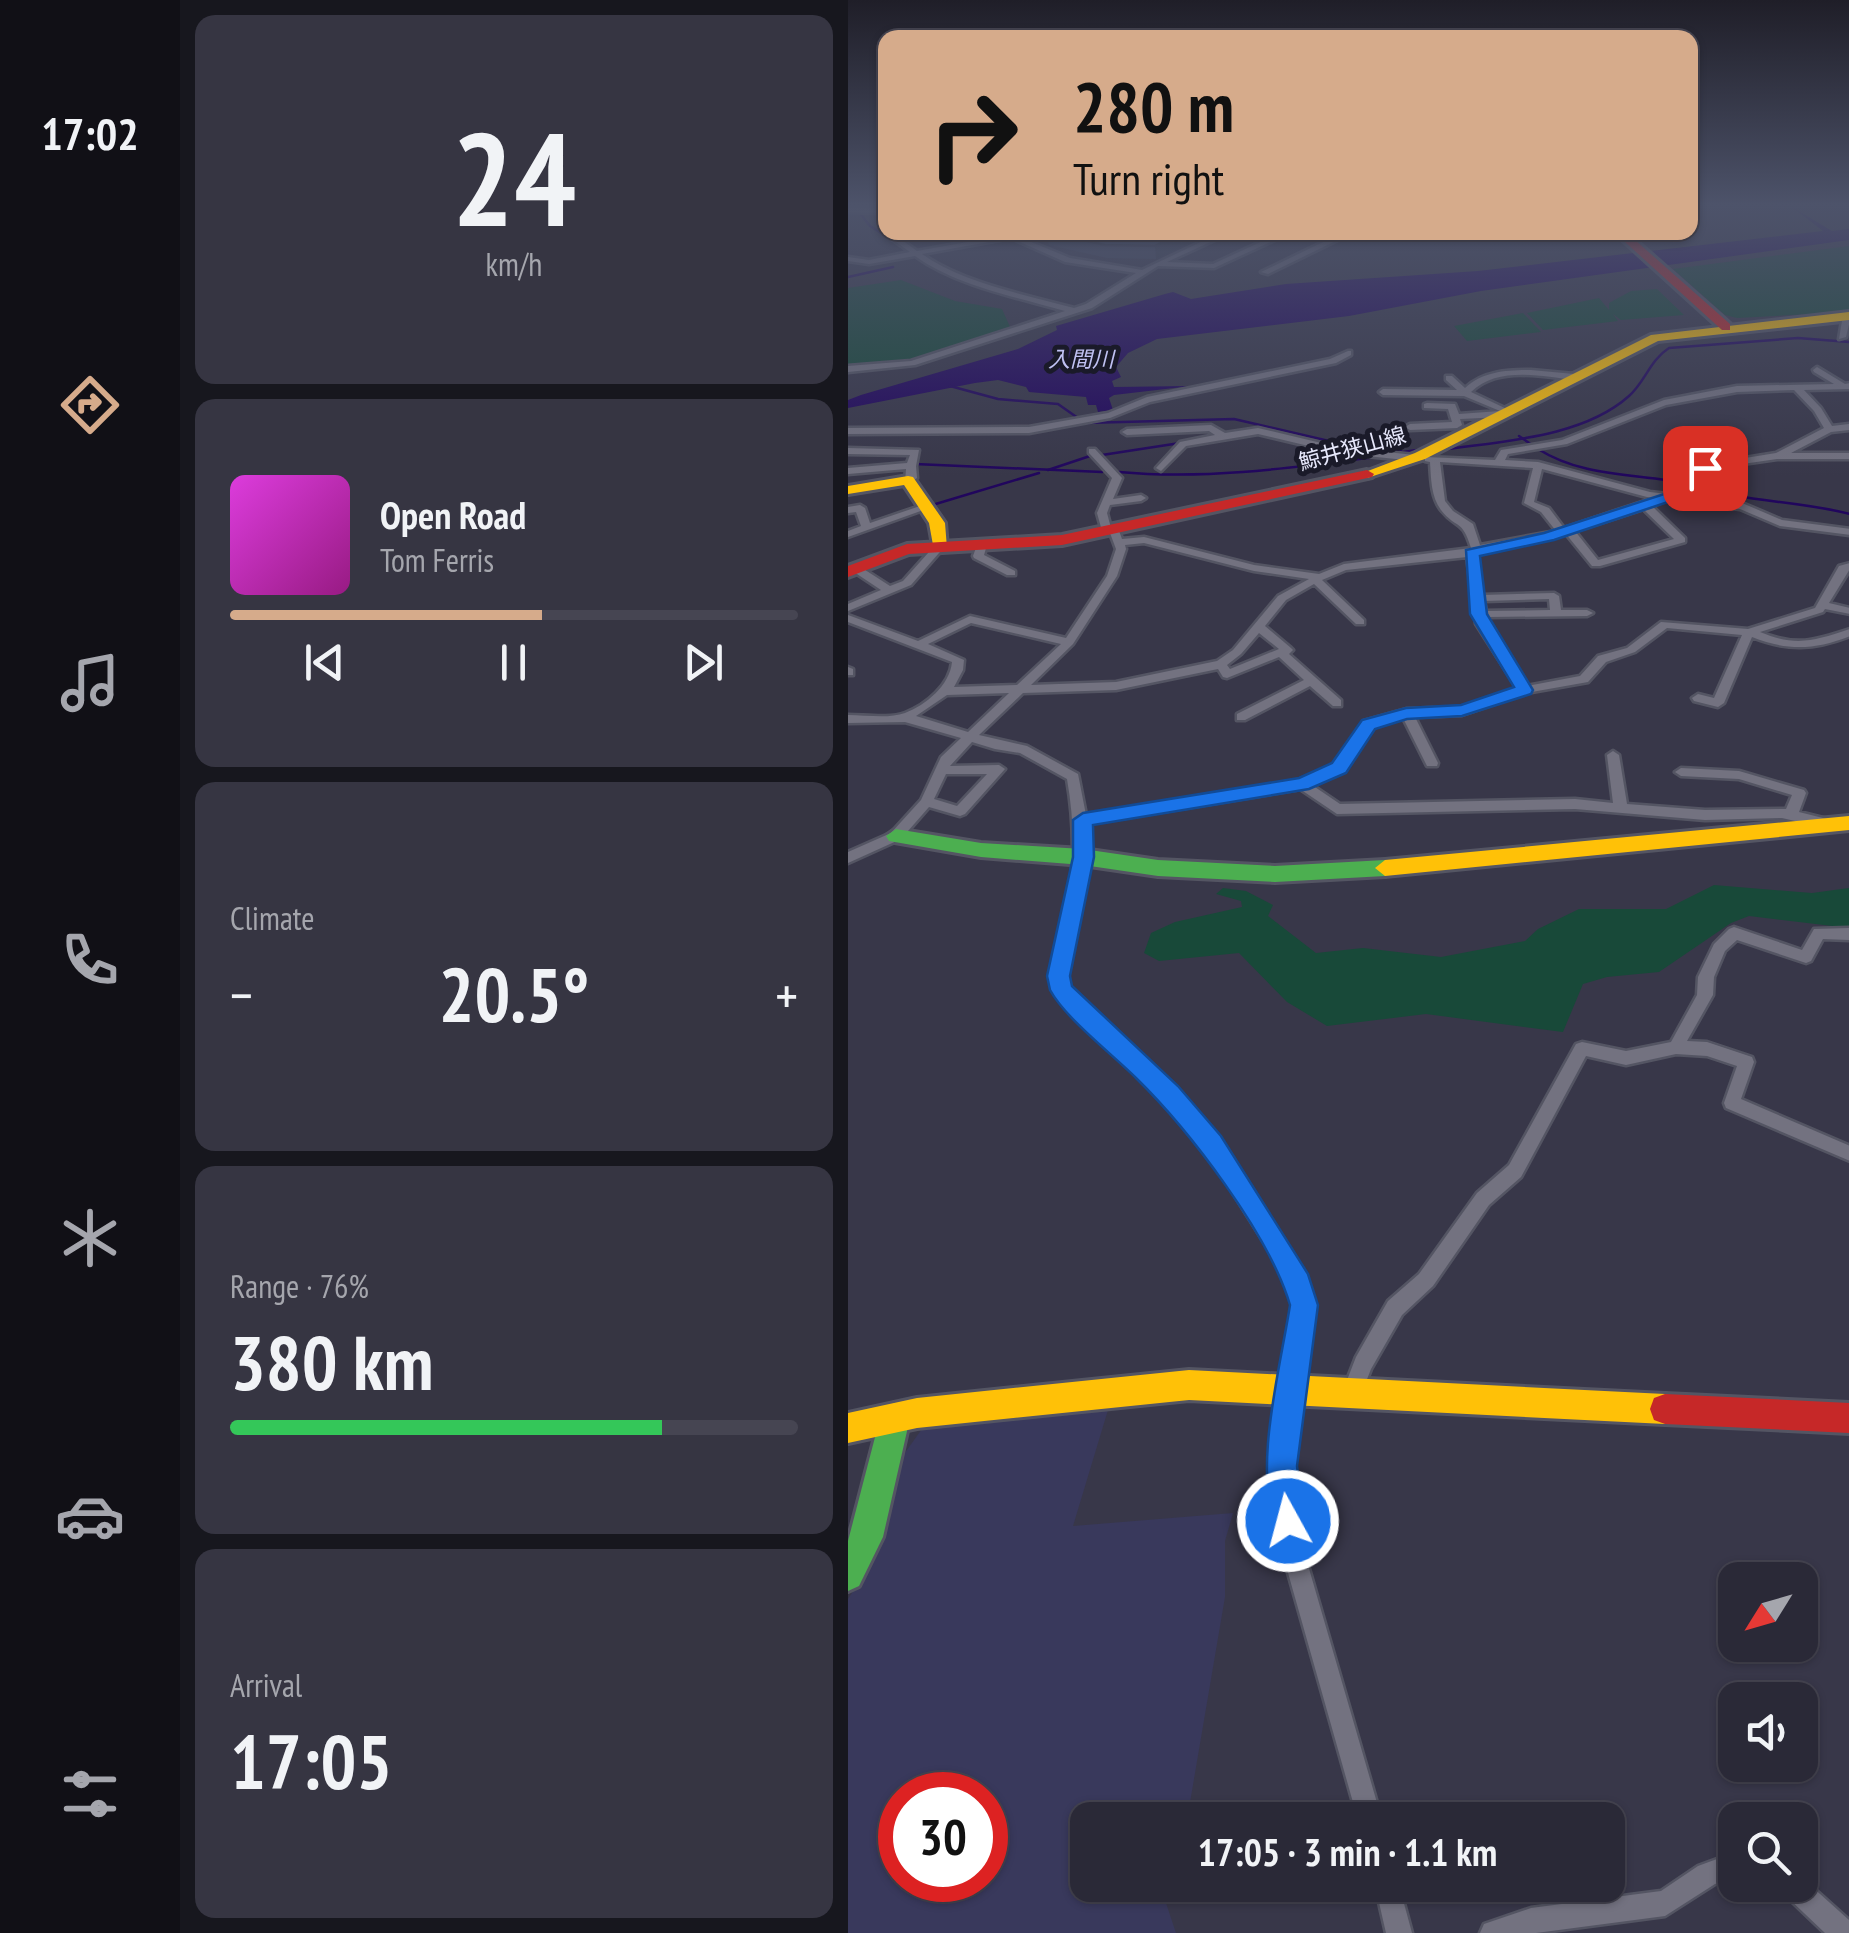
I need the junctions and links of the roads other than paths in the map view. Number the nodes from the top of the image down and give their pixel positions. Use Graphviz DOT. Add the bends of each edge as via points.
graph roads {
  1 [pos="1013,295"];
  2 [pos="1102,295"];
  3 [pos="1687,295"];
  4 [pos="1074,311"];
  5 [pos="1843,322"];
  6 [pos="1726,327"];
  7 [pos="1348,353"];
  8 [pos="848,369"];
  9 [pos="1816,370"];
  10 [pos="1574,377"];
  11 [pos="1449,378"];
  12 [pos="1847,386"];
  13 [pos="1798,389"];
  14 [pos="1383,392"];
  15 [pos="1466,393"];
  16 [pos="1427,406"];
  17 [pos="1504,412"];
  18 [pos="1455,416"];
  19 [pos="1410,427"];
  20 [pos="1850,427"];
  21 [pos="1829,429"];
  22 [pos="848,430"];
  23 [pos="1127,432"];
  24 [pos="1223,436"];
  25 [pos="848,451"];
  26 [pos="1092,451"];
  27 [pos="1778,456"];
  28 [pos="1850,456"];
  29 [pos="1423,459"];
  30 [pos="1498,464"];
  31 [pos="1538,465"];
  32 [pos="1162,468"];
  33 [pos="848,471"];
  34 [pos="910,473"];
  35 [pos="848,490"];
  36 [pos="1141,498"];
  37 [pos="1672,499"];
  38 [pos="1105,503"];
  39 [pos="1646,506"];
  40 [pos="924,508"];
  41 [pos="848,510"];
  42 [pos="868,528"];
  43 [pos="1565,531"];
  44 [pos="1850,532"];
  45 [pos="848,534"];
  46 [pos="1114,534"];
  47 [pos="941,545"];
  48 [pos="982,545"];
  49 [pos="1474,551"];
  50 [pos="1850,566"];
  51 [pos="852,570"];
  52 [pos="1011,573"];
  53 [pos="1318,578"];
  54 [pos="890,591"];
  55 [pos="1480,598"];
  56 [pos="1824,605"];
  57 [pos="848,608"];
  58 [pos="1850,611"];
  59 [pos="1587,613"];
  60 [pos="1478,614"];
  61 [pos="1556,614"];
  62 [pos="848,618"];
  63 [pos="1360,622"];
  64 [pos="1258,626"];
  65 [pos="1749,632"];
  66 [pos="1850,632"];
  67 [pos="1068,642"];
  68 [pos="920,644"];
  69 [pos="1281,653"];
  70 [pos="1221,664"];
  71 [pos="1312,680"];
  72 [pos="1027,686"];
  73 [pos="948,690"];
  74 [pos="1524,690"];
  75 [pos="1698,698"];
  76 [pos="1337,703"];
  77 [pos="1406,714"];
  78 [pos="1241,716"];
  79 [pos="905,718"];
  80 [pos="850,721"];
  81 [pos="970,738"];
  82 [pos="1613,755"];
  83 [pos="1432,764"];
  84 [pos="943,770"];
  85 [pos="1681,772"];
  86 [pos="1302,784"];
  87 [pos="926,802"];
  88 [pos="1621,809"];
  89 [pos="1791,815"];
  90 [pos="1083,820"];
  91 [pos="1842,824"];
  92 [pos="896,836"];
  93 [pos="1083,857"];
  94 [pos="848,858"];
  95 [pos="1850,934"];
  96 [pos="1676,1047"];
  97 [pos="1850,1154"];
  98 [pos="1294,1389"];
  99 [pos="1352,1393"];
  100 [pos="895,1418"];
  101 [pos="1850,1418"];
  102 [pos="848,1428"];
  103 [pos="848,1575"];
  104 [pos="1365,1802"];
  105 [pos="1718,1871"];
  106 [pos="1391,1902"];
  107 [pos="1811,1902"];
  108 [pos="1399,1933"];
  109 [pos="1493,1933"];
  110 [pos="1844,1933"];
  1 -- 4 [label="street"];
  2 -- 4 [label="street"];
  3 -- 6 [label="main road"];
  4 -- 8 [label="street" via="899,366"];
  5 -- 6 [label="main road, 鯨井狭山線"];
  6 -- 10 [label="main road, 鯨井狭山線" via="1655,338"];
  7 -- 22 [label="street" via="1084,420 1004,432"];
  9 -- 12 [label="street"];
  10 -- 15 [label="street" via="1516,373 1472,383"];
  10 -- 17 [label="main road, 鯨井狭山線"];
  11 -- 15 [label="street"];
  12 -- 13 [label="street"];
  13 -- 21 [label="street"];
  13 -- 30 [label="street" via="1736,389 1664,402 1564,442 1504,452"];
  14 -- 15 [label="street"];
  15 -- 17 [label="street"];
  16 -- 18 [label="street" via="1452,406"];
  17 -- 18 [label="street"];
  17 -- 29 [label="main road, 鯨井狭山線"];
  18 -- 19 [label="street" via="1456,425"];
  20 -- 21 [label="street"];
  21 -- 27 [label="street"];
  23 -- 24 [label="street" via="1211,428"];
  24 -- 29 [label="street" via="1258,431 1338,450"];
  24 -- 32 [label="street" via="1183,444"];
  25 -- 34 [label="street" via="916,452"];
  26 -- 38 [label="street" via="1117,478"];
  27 -- 28 [label="street"];
  27 -- 37 [label="street" via="1705,468 1692,489"];
  29 -- 30 [label="street"];
  29 -- 46 [label="main road, 鯨井狭山線"];
  29 -- 49 [label="street" via="1447,514 1470,526"];
  30 -- 31 [label="street"];
  31 -- 37 [label="street"];
  31 -- 43 [label="street" via="1530,503"];
  33 -- 34 [label="street"];
  34 -- 35 [label="main road"];
  34 -- 40 [label="main road"];
  36 -- 38 [label="street"];
  37 -- 39 [label="street"];
  37 -- 44 [label="street" via="1742,506 1780,522"];
  38 -- 46 [label="street" via="1102,513"];
  39 -- 43 [label="street"];
  39 -- 43 [label="street" via="1681,540 1596,564"];
  40 -- 42 [label="street"];
  40 -- 47 [label="main road" via="941,529"];
  41 -- 42 [label="street" via="860,508"];
  42 -- 45 [label="street"];
  43 -- 49 [label="street"];
  46 -- 48 [label="main road, 鯨井狭山線"];
  46 -- 53 [label="street"];
  46 -- 67 [label="street" via="1121,552 1106,591"];
  47 -- 48 [label="main road, 鯨井狭山線"];
  47 -- 51 [label="main road, 鯨井狭山線" via="892,553"];
  47 -- 54 [label="street" via="914,578"];
  48 -- 52 [label="street" via="978,556"];
  49 -- 53 [label="street" via="1344,567"];
  49 -- 55 [label="street"];
  50 -- 56 [label="street"];
  51 -- 54 [label="street"];
  53 -- 63 [label="street"];
  53 -- 64 [label="street" via="1282,598"];
  54 -- 57 [label="street"];
  55 -- 60 [label="street"];
  55 -- 61 [label="street" via="1554,596"];
  56 -- 58 [label="street"];
  56 -- 65 [label="street"];
  59 -- 61 [label="street"];
  60 -- 61 [label="street"];
  60 -- 74 [label="street"];
  62 -- 68 [label="street"];
  64 -- 69 [label="street" via="1287,650"];
  64 -- 70 [label="street"];
  65 -- 66 [label="street" via="1793,646 1818,646"];
  65 -- 74 [label="street" via="1665,624 1631,650 1602,659 1584,680"];
  65 -- 75 [label="street" via="1718,702"];
  67 -- 68 [label="street" via="970,619"];
  67 -- 72 [label="street"];
  68 -- 73 [label="street" via="958,660"];
  69 -- 70 [label="street" via="1226,674"];
  69 -- 71 [label="street"];
  70 -- 72 [label="street" via="1116,686"];
  71 -- 76 [label="street"];
  71 -- 78 [label="street"];
  72 -- 73 [label="street"];
  72 -- 81 [label="street"];
  73 -- 79 [label="street"];
  74 -- 77 [label="street" via="1462,710"];
  77 -- 83 [label="street"];
  77 -- 86 [label="street" via="1368,724 1339,768"];
  79 -- 80 [label="street"];
  79 -- 81 [label="street"];
  81 -- 84 [label="street"];
  81 -- 90 [label="street" via="1023,750 1073,777"];
  82 -- 88 [label="street"];
  84 -- 87 [label="street"];
  84 -- 87 [label="street" via="999,769 960,811"];
  85 -- 89 [label="street" via="1739,775 1799,793"];
  86 -- 88 [label="street" via="1337,809"];
  86 -- 90 [label="street"];
  87 -- 92 [label="street"];
  88 -- 89 [label="street"];
  89 -- 91 [label="street"];
  90 -- 93 [label="street"];
  91 -- 93 [label="main road" via="1337,872 1221,873"];
  92 -- 93 [label="main road"];
  92 -- 94 [label="street"];
  93 -- 98 [label="street" via="1059,976 1062,990 1212,1144 1294,1274 1304,1305"];
  95 -- 96 [label="street" via="1819,933 1806,957 1734,933 1719,948 1705,994"];
  96 -- 97 [label="street" via="1746,1062 1732,1103"];
  96 -- 99 [label="street" via="1626,1058 1582,1049 1515,1170 1482,1199 1426,1280 1396,1308"];
  98 -- 99 [label="main road"];
  98 -- 100 [label="main road" via="1189,1385"];
  98 -- 104 [label="street" via="1282,1466 1292,1548"];
  99 -- 101 [label="main road"];
  100 -- 102 [label="main road"];
  100 -- 103 [label="main road" via="867,1537"];
  105 -- 109 [label="street" via="1664,1903"];
  106 -- 108 [label="street"];
  107 -- 110 [label="street"];
}
